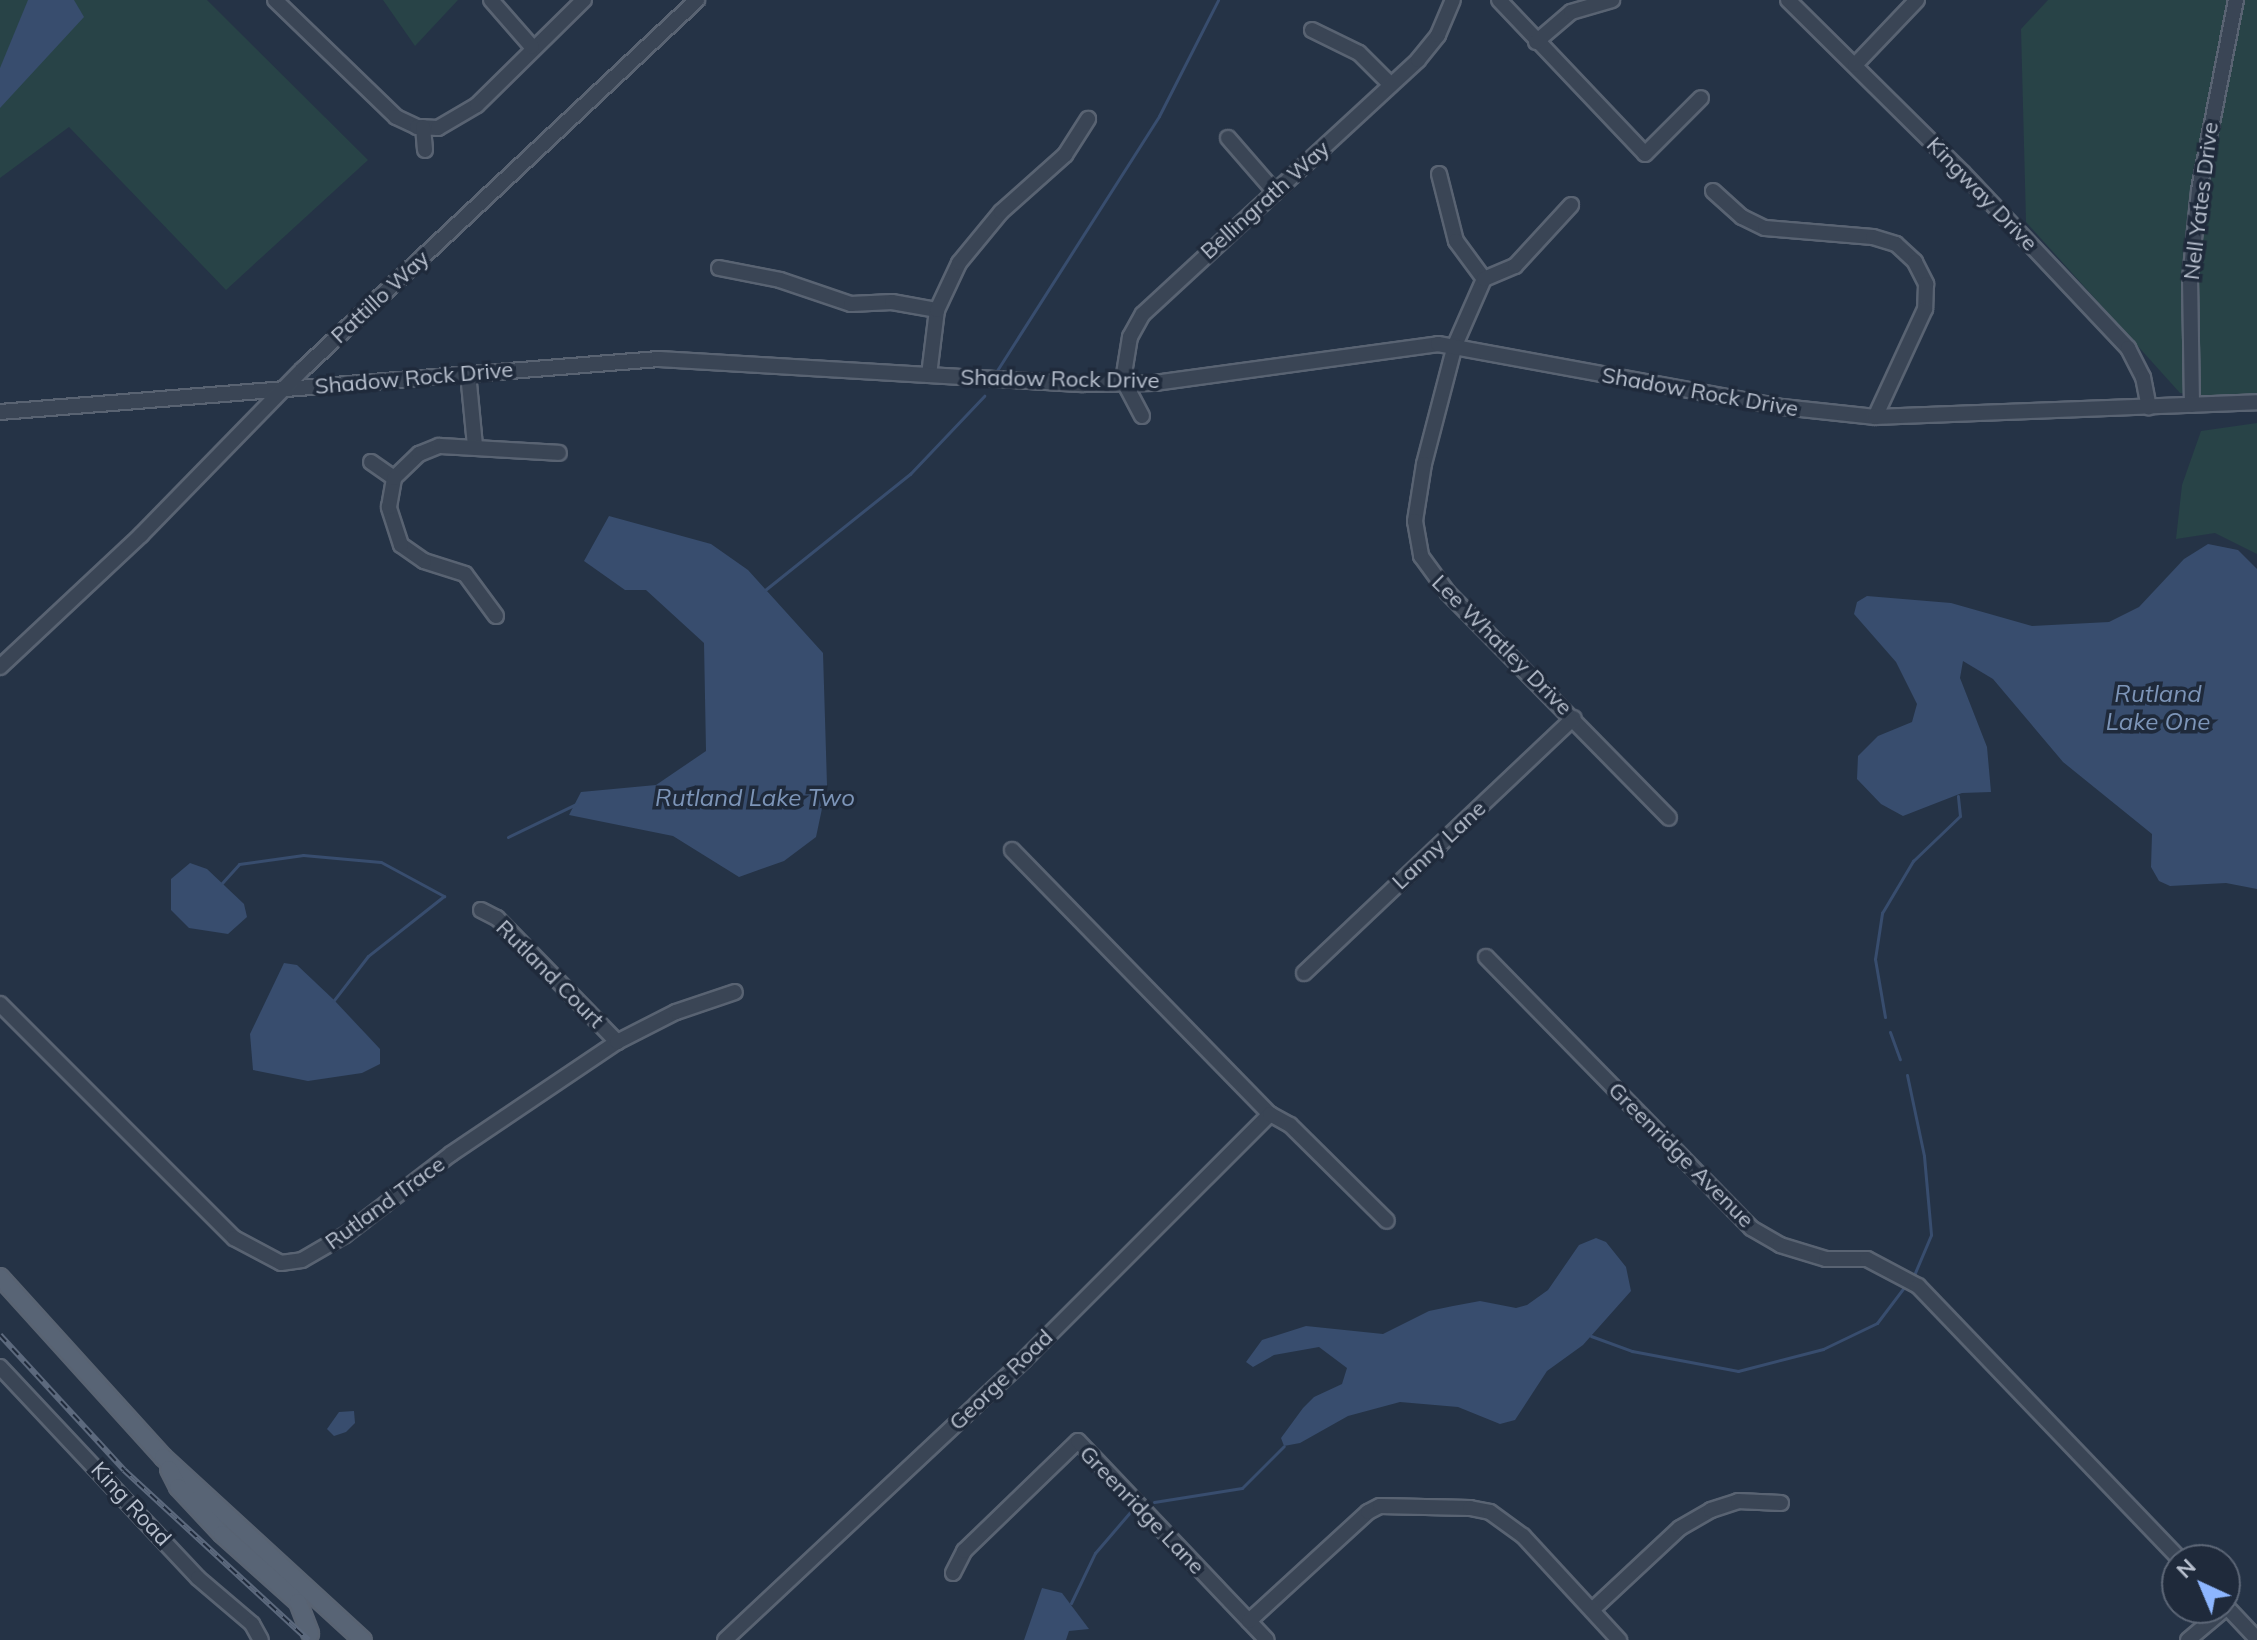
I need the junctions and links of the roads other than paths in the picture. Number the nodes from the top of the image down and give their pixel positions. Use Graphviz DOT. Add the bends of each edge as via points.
graph roads {
  1 [pos="275,0"];
  2 [pos="491,0"];
  3 [pos="584,0"];
  4 [pos="697,0"];
  5 [pos="1453,0"];
  6 [pos="1499,0"];
  7 [pos="1612,0"];
  8 [pos="1788,0"];
  9 [pos="1917,0"];
  10 [pos="2236,0"];
  11 [pos="1312,30"];
  12 [pos="1536,42"];
  13 [pos="532,47"];
  14 [pos="1855,65"];
  15 [pos="1391,85"];
  16 [pos="1701,98"];
  17 [pos="1088,119"];
  18 [pos="423,127"];
  19 [pos="1228,138"];
  20 [pos="425,150"];
  21 [pos="1439,174"];
  22 [pos="1713,191"];
  23 [pos="1275,192"];
  24 [pos="1571,205"];
  25 [pos="719,268"];
  26 [pos="1484,279"];
  27 [pos="937,310"];
  28 [pos="1455,345"];
  29 [pos="468,373"];
  30 [pos="929,375"];
  31 [pos="1123,380"];
  32 [pos="287,389"];
  33 [pos="2257,402"];
  34 [pos="2192,405"];
  35 [pos="2149,407"];
  36 [pos="0,412"];
  37 [pos="1142,416"];
  38 [pos="1875,417"];
  39 [pos="475,446"];
  40 [pos="559,453"];
  41 [pos="371,462"];
  42 [pos="394,478"];
  43 [pos="496,616"];
  44 [pos="0,667"];
  45 [pos="1574,718"];
  46 [pos="1669,818"];
  47 [pos="1012,850"];
  48 [pos="481,910"];
  49 [pos="1486,957"];
  50 [pos="1304,973"];
  51 [pos="735,992"];
  52 [pos="0,1004"];
  53 [pos="617,1042"];
  54 [pos="1270,1114"];
  55 [pos="1387,1221"];
  56 [pos="0,1277"];
  57 [pos="0,1367"];
  58 [pos="163,1457"];
  59 [pos="1781,1503"];
  60 [pos="2166,1544"];
  61 [pos="953,1573"];
  62 [pos="317,1603"];
  63 [pos="1592,1610"];
  64 [pos="1249,1621"];
  65 [pos="2241,1622"];
  66 [pos="2206,1624"];
  67 [pos="310,1637"];
  68 [pos="2257,1639"];
  69 [pos="261,1640"];
  70 [pos="338,1640"];
  71 [pos="351,1640"];
  72 [pos="363,1640"];
  73 [pos="725,1640"];
  74 [pos="1267,1640"];
  75 [pos="1619,1640"];
  76 [pos="2188,1640"];
  1 -- 18 [label="street" via="396,117"];
  2 -- 13 [label="street"];
  3 -- 13 [label="street"];
  4 -- 32 [label="street, Pattillo Way"];
  5 -- 15 [label="street, Bellingrath Way" via="1438,35"];
  6 -- 12 [label="street"];
  7 -- 12 [label="street" via="1571,12"];
  8 -- 14 [label="street, Kingway Drive"];
  9 -- 14 [label="street"];
  10 -- 34 [label="street, Nell Yates Drive" via="2199,190 2190,279"];
  11 -- 15 [label="street" via="1359,53"];
  12 -- 16 [label="street" via="1645,154"];
  13 -- 18 [label="street" via="455,121"];
  14 -- 35 [label="street, Kingway Drive" via="2128,348 2143,377"];
  15 -- 23 [label="street, Bellingrath Way"];
  17 -- 27 [label="street" via="1042,179 978,237"];
  18 -- 20 [label="street"];
  19 -- 23 [label="street"];
  21 -- 26 [label="street" via="1456,241"];
  22 -- 38 [label="street" via="1742,217 1765,228 1873,237 1896,244 1915,262 1926,284 1925,309"];
  23 -- 31 [label="street, Bellingrath Way" via="1143,314 1130,337"];
  24 -- 26 [label="street" via="1515,266"];
  25 -- 27 [label="street" via="780,280 851,304 892,302"];
  26 -- 28 [label="street, Lee Whatley Drive"];
  27 -- 30 [label="street"];
  28 -- 31 [label="street, Shadow Rock Drive" via="1336,355 1186,380"];
  28 -- 38 [label="street, Shadow Rock Drive" via="1766,405"];
  28 -- 45 [label="street, Lee Whatley Drive" via="1418,499 1421,556 1448,593"];
  29 -- 30 [label="street, Shadow Rock Drive" via="659,359"];
  29 -- 32 [label="street, Shadow Rock Drive"];
  29 -- 39 [label="street"];
  30 -- 31 [label="street, Shadow Rock Drive" via="1083,384"];
  31 -- 37 [label="street"];
  32 -- 36 [label="street, Shadow Rock Drive"];
  32 -- 44 [label="street, Pattillo Way"];
  33 -- 34 [label="street, Shadow Rock Drive"];
  34 -- 35 [label="street, Shadow Rock Drive"];
  35 -- 38 [label="street, Shadow Rock Drive"];
  39 -- 40 [label="street"];
  39 -- 42 [label="street" via="439,446 419,454"];
  41 -- 42 [label="street"];
  42 -- 43 [label="street" via="389,507 401,545 424,561 465,574"];
  45 -- 46 [label="street, Lee Whatley Drive"];
  45 -- 50 [label="street, Lanny Lane"];
  47 -- 54 [label="street"];
  48 -- 53 [label="street, Rutland Court" via="497,918"];
  49 -- 60 [label="street, Greenridge Avenue" via="1751,1228 1780,1245 1826,1259 1867,1259 1918,1286"];
  51 -- 53 [label="street, Rutland Trace" via="676,1012"];
  52 -- 53 [label="street, Rutland Trace" via="234,1238 281,1263 302,1260 345,1235 449,1155"];
  54 -- 55 [label="street" via="1290,1125"];
  54 -- 73 [label="street, George Road" via="1024,1360"];
  56 -- 58 [label="main road"];
  57 -- 69 [label="street, King Road" via="198,1578 252,1624"];
  58 -- 62 [label="main road"];
  58 -- 67 [label="main road" via="178,1487 203,1514 298,1602"];
  59 -- 63 [label="street" via="1738,1501 1711,1510 1680,1528"];
  61 -- 64 [label="street, Greenridge Lane" via="964,1551 1078,1441"];
  62 -- 67 [label="main road"];
  62 -- 72 [label="main road"];
  63 -- 64 [label="street" via="1523,1536 1490,1512 1380,1506"];
  63 -- 75 [label="street"];
  64 -- 74 [label="street, Greenridge Lane"];
  65 -- 68 [label="street"];
  66 -- 76 [label="street"];
  70 -- 71 [label="main road"];
}
